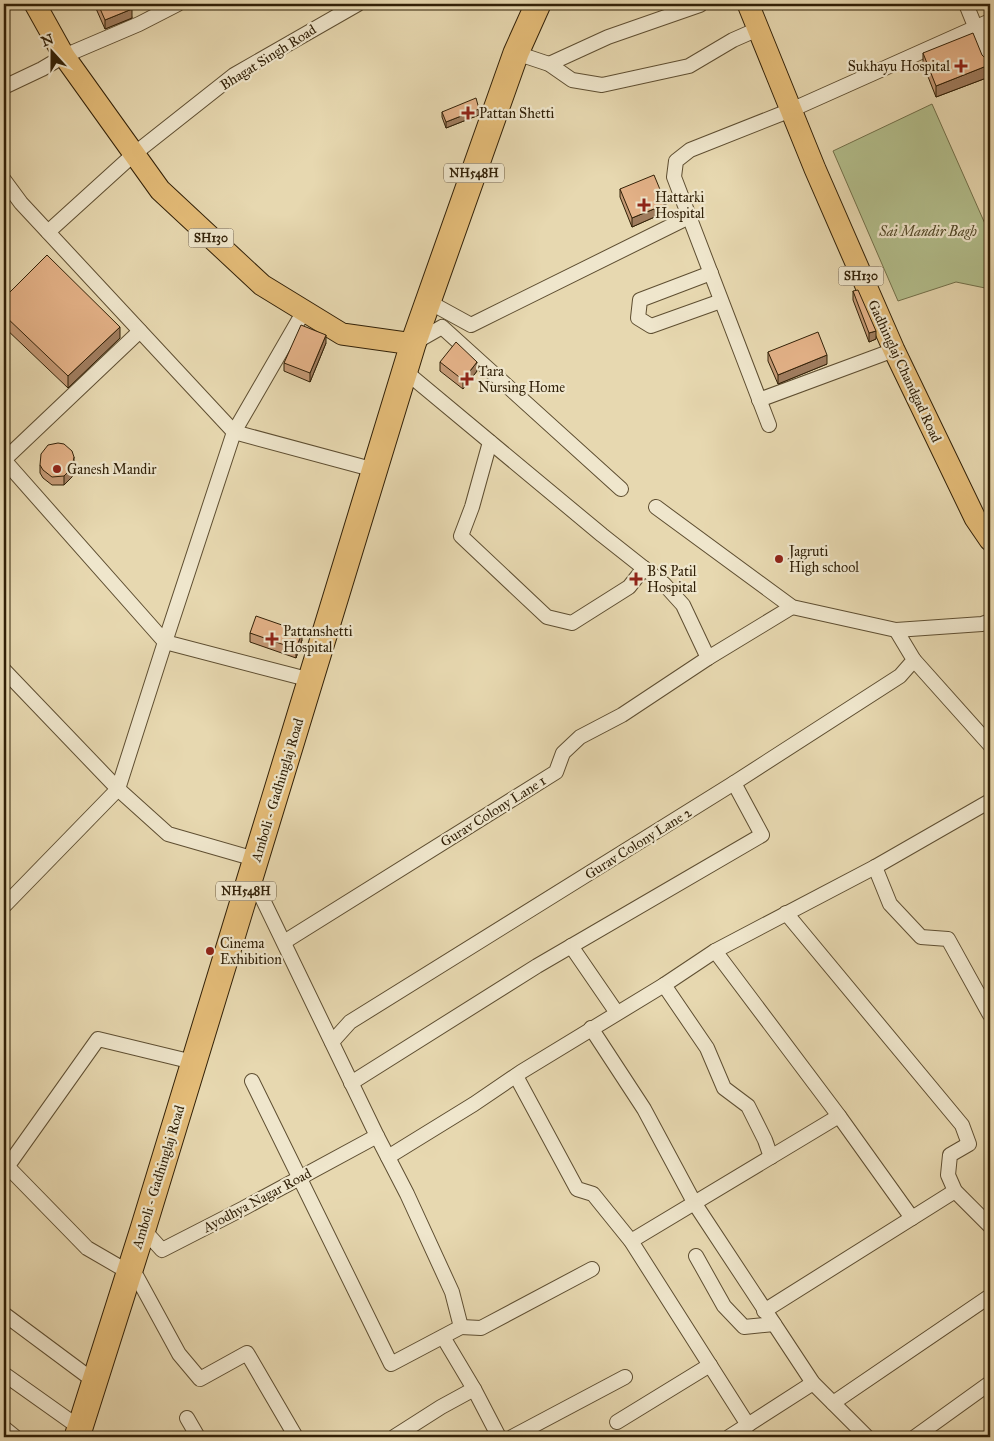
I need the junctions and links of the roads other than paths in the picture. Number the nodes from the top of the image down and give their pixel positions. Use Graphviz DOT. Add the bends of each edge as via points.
graph roads {
  1 [pos="35,4"];
  2 [pos="178,4"];
  3 [pos="358,4"];
  4 [pos="538,4"];
  5 [pos="748,4"];
  6 [pos="966,4"];
  7 [pos="700,5"];
  8 [pos="162,8"];
  9 [pos="990,21"];
  10 [pos="976,28"];
  11 [pos="758,29"];
  12 [pos="516,53"];
  13 [pos="64,56"];
  14 [pos="990,63"];
  15 [pos="549,64"];
  16 [pos="4,87"];
  17 [pos="791,110"];
  18 [pos="134,154"];
  19 [pos="4,180"];
  20 [pos="689,218"];
  21 [pos="48,232"];
  22 [pos="711,273"];
  23 [pos="721,301"];
  24 [pos="429,302"];
  25 [pos="304,311"];
  26 [pos="140,330"];
  27 [pos="413,344"];
  28 [pos="894,350"];
  29 [pos="406,372"];
  30 [pos="759,400"];
  31 [pos="769,425"];
  32 [pos="234,432"];
  33 [pos="490,442"];
  34 [pos="4,460"];
  35 [pos="375,470"];
  36 [pos="621,489"];
  37 [pos="656,507"];
  38 [pos="990,540"];
  39 [pos="644,568"];
  40 [pos="792,607"];
  41 [pos="990,621"];
  42 [pos="896,630"];
  43 [pos="166,642"];
  44 [pos="708,658"];
  45 [pos="914,660"];
  46 [pos="4,670"];
  47 [pos="311,680"];
  48 [pos="990,745"];
  49 [pos="734,783"];
  50 [pos="118,789"];
  51 [pos="990,801"];
  52 [pos="253,867"];
  53 [pos="875,867"];
  54 [pos="4,906"];
  55 [pos="786,913"];
  56 [pos="284,942"];
  57 [pos="571,946"];
  58 [pos="715,951"];
  59 [pos="664,985"];
  60 [pos="616,1013"];
  61 [pos="990,1015"];
  62 [pos="591,1028"];
  63 [pos="332,1042"];
  64 [pos="193,1062"];
  65 [pos="516,1076"];
  66 [pos="252,1081"];
  67 [pos="351,1083"];
  68 [pos="839,1116"];
  69 [pos="377,1136"];
  70 [pos="388,1157"];
  71 [pos="771,1157"];
  72 [pos="6,1165"];
  73 [pos="299,1178"];
  74 [pos="955,1191"];
  75 [pos="695,1204"];
  76 [pos="912,1218"];
  77 [pos="990,1226"];
  78 [pos="143,1229"];
  79 [pos="631,1241"];
  80 [pos="696,1256"];
  81 [pos="592,1269"];
  82 [pos="128,1272"];
  83 [pos="990,1296"];
  84 [pos="764,1311"];
  85 [pos="4,1314"];
  86 [pos="774,1324"];
  87 [pos="462,1327"];
  88 [pos="443,1337"];
  89 [pos="710,1365"];
  90 [pos="4,1374"];
  91 [pos="625,1377"];
  92 [pos="94,1381"];
  93 [pos="813,1383"];
  94 [pos="990,1383"];
  95 [pos="474,1389"];
  96 [pos="833,1404"];
  97 [pos="187,1418"];
  98 [pos="618,1422"];
  99 [pos="748,1425"];
  100 [pos="4,1428"];
  101 [pos="78,1432"];
  102 [pos="399,1436"];
  103 [pos="15,1437"];
  104 [pos="198,1437"];
  105 [pos="296,1437"];
  106 [pos="499,1437"];
  107 [pos="512,1437"];
  108 [pos="729,1437"];
  109 [pos="866,1437"];
  110 [pos="915,1437"];
  1 -- 13 [label="main road, SH130"];
  2 -- 8 [label="street"];
  3 -- 18 [label="street, Bhagat Singh Road" via="234,75"];
  4 -- 12 [label="highway, NH548H"];
  5 -- 11 [label="main road, Gadhinglaj Chandgad Road / SH130"];
  6 -- 10 [label="street"];
  7 -- 15 [label="street" via="608,37"];
  8 -- 13 [label="street"];
  9 -- 10 [label="street"];
  10 -- 14 [label="street"];
  10 -- 17 [label="street"];
  11 -- 15 [label="street" via="689,66 602,85 572,80"];
  11 -- 17 [label="main road, Gadhinglaj Chandgad Road / SH130"];
  12 -- 15 [label="street"];
  12 -- 24 [label="highway, NH548H"];
  13 -- 16 [label="street"];
  13 -- 18 [label="main road, SH130"];
  17 -- 20 [label="street" via="690,150 676,160 674,177"];
  17 -- 28 [label="main road, Gadhinglaj Chandgad Road / SH130"];
  18 -- 21 [label="street, Bhagat Singh Road"];
  18 -- 25 [label="main road, SH130" via="160,190 262,285"];
  19 -- 21 [label="street"];
  20 -- 22 [label="street"];
  20 -- 24 [label="street" via="471,325"];
  21 -- 26 [label="street"];
  22 -- 23 [label="street"];
  22 -- 23 [label="street" via="640,300 638,318 651,326"];
  23 -- 30 [label="street"];
  24 -- 27 [label="highway, NH548H"];
  25 -- 27 [label="main road, SH130" via="342,334"];
  25 -- 32 [label="street"];
  26 -- 32 [label="street"];
  26 -- 34 [label="street"];
  27 -- 29 [label="highway, Amboli - Gadhinglaj Road / NH548H"];
  27 -- 36 [label="street" via="442,327"];
  28 -- 30 [label="street"];
  28 -- 38 [label="main road, Gadhinglaj Chandgad Road / SH130" via="975,518"];
  29 -- 33 [label="street"];
  29 -- 35 [label="highway, Amboli - Gadhinglaj Road / NH548H"];
  30 -- 31 [label="street"];
  32 -- 35 [label="street"];
  32 -- 43 [label="street"];
  33 -- 39 [label="street"];
  33 -- 39 [label="street" via="461,536 547,617 572,623 629,586"];
  34 -- 43 [label="street"];
  35 -- 47 [label="highway, Amboli - Gadhinglaj Road / NH548H"];
  37 -- 40 [label="street"];
  39 -- 44 [label="street" via="683,605"];
  40 -- 42 [label="street"];
  40 -- 44 [label="street, Gurav Colony Lane 1"];
  41 -- 42 [label="street"];
  42 -- 45 [label="street"];
  43 -- 47 [label="street"];
  43 -- 50 [label="street"];
  44 -- 56 [label="street, Gurav Colony Lane 1" via="622,715 580,737 563,753 556,772"];
  45 -- 48 [label="street"];
  45 -- 49 [label="street, Gurav Colony Lane 2" via="900,676"];
  46 -- 50 [label="street"];
  47 -- 52 [label="highway, Amboli - Gadhinglaj Road / NH548H"];
  49 -- 57 [label="street" via="762,835"];
  49 -- 63 [label="street, Gurav Colony Lane 2" via="350,1022"];
  50 -- 52 [label="street" via="168,834"];
  50 -- 54 [label="street"];
  51 -- 53 [label="street"];
  52 -- 56 [label="street"];
  52 -- 64 [label="highway, Amboli - Gadhinglaj Road / NH548H"];
  53 -- 55 [label="street"];
  53 -- 61 [label="street" via="890,904 921,937 948,939"];
  55 -- 58 [label="street"];
  55 -- 74 [label="street" via="962,1125 969,1144 950,1155 948,1175"];
  56 -- 63 [label="street"];
  57 -- 60 [label="street"];
  57 -- 67 [label="street"];
  58 -- 59 [label="street"];
  58 -- 68 [label="street"];
  59 -- 60 [label="street"];
  59 -- 71 [label="street" via="707,1048 724,1088 748,1106"];
  60 -- 62 [label="street"];
  62 -- 65 [label="street"];
  62 -- 75 [label="street" via="644,1109"];
  63 -- 67 [label="street"];
  64 -- 72 [label="street" via="98,1039"];
  64 -- 78 [label="highway, Amboli - Gadhinglaj Road / NH548H"];
  65 -- 70 [label="street"];
  65 -- 79 [label="street" via="577,1189 593,1194"];
  66 -- 73 [label="street"];
  67 -- 69 [label="street"];
  68 -- 71 [label="street"];
  68 -- 76 [label="street"];
  69 -- 70 [label="street"];
  69 -- 73 [label="street, Ayodhya Nagar Road"];
  70 -- 87 [label="street" via="452,1292"];
  71 -- 75 [label="street"];
  72 -- 82 [label="street" via="87,1248"];
  73 -- 78 [label="street, Ayodhya Nagar Road" via="162,1250"];
  73 -- 88 [label="street" via="391,1364"];
  74 -- 76 [label="street"];
  74 -- 77 [label="street"];
  75 -- 79 [label="street"];
  75 -- 84 [label="street"];
  76 -- 84 [label="street"];
  78 -- 82 [label="highway, Amboli - Gadhinglaj Road / NH548H"];
  79 -- 89 [label="street"];
  80 -- 86 [label="street" via="724,1306 744,1327"];
  81 -- 87 [label="street" via="481,1328"];
  82 -- 92 [label="highway, Amboli - Gadhinglaj Road / NH548H"];
  82 -- 105 [label="street" via="137,1277 179,1354 200,1379 247,1353"];
  83 -- 96 [label="street"];
  84 -- 86 [label="street"];
  85 -- 92 [label="street"];
  86 -- 93 [label="street"];
  87 -- 88 [label="street"];
  88 -- 95 [label="street"];
  89 -- 98 [label="street"];
  89 -- 99 [label="street"];
  90 -- 101 [label="street"];
  91 -- 107 [label="street"];
  92 -- 101 [label="highway, Amboli - Gadhinglaj Road / NH548H"];
  93 -- 96 [label="street"];
  93 -- 99 [label="street"];
  94 -- 110 [label="street"];
  95 -- 102 [label="street"];
  95 -- 106 [label="street"];
  96 -- 109 [label="street"];
  97 -- 104 [label="street"];
  99 -- 108 [label="street"];
  100 -- 103 [label="street"];
}
